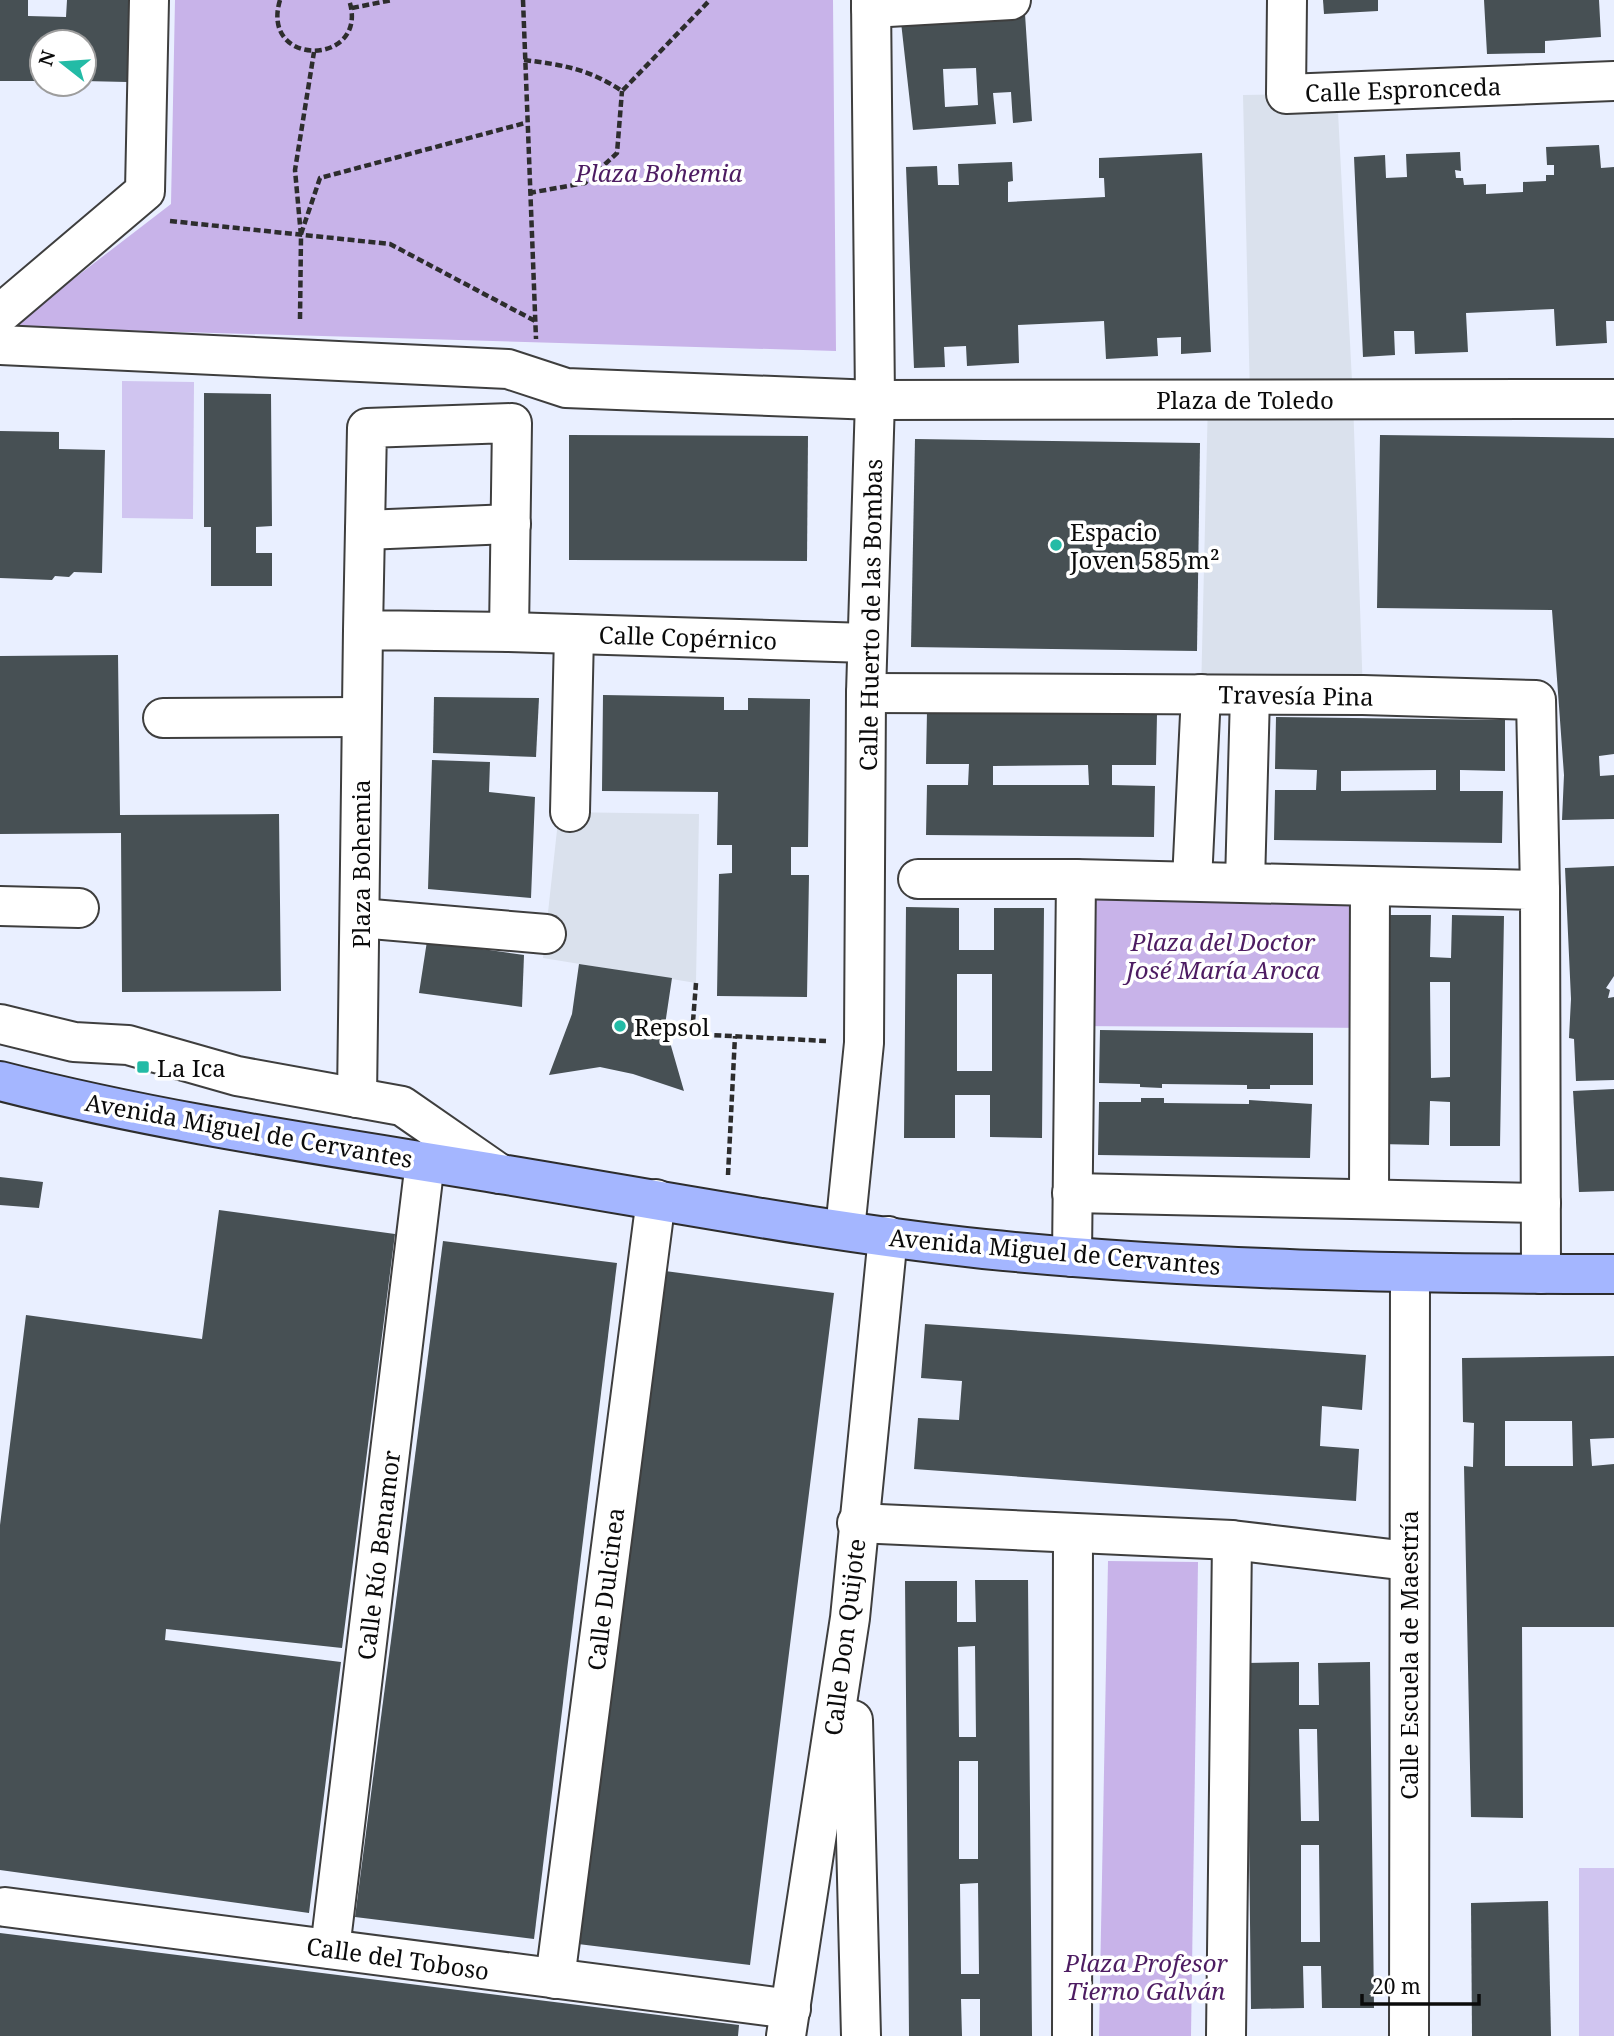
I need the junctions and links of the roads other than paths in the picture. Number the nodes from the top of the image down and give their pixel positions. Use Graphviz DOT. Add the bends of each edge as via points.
graph roads {
  1 [pos="149,0"];
  2 [pos="1011,0"];
  3 [pos="1287,0"];
  4 [pos="871,4"];
  5 [pos="1614,81"];
  6 [pos="0,314"];
  7 [pos="0,345"];
  8 [pos="1614,399"];
  9 [pos="875,400"];
  10 [pos="511,524"];
  11 [pos="365,530"];
  12 [pos="363,630"];
  13 [pos="509,632"];
  14 [pos="574,634"];
  15 [pos="867,643"];
  16 [pos="866,693"];
  17 [pos="1200,694"];
  18 [pos="1250,695"];
  19 [pos="361,717"];
  20 [pos="163,718"];
  21 [pos="570,812"];
  22 [pos="918,879"];
  23 [pos="1076,879"];
  24 [pos="1192,881"];
  25 [pos="1245,883"];
  26 [pos="1370,886"];
  27 [pos="1540,890"];
  28 [pos="0,905"];
  29 [pos="79,908"];
  30 [pos="360,918"];
  31 [pos="546,934"];
  32 [pos="0,1024"];
  33 [pos="0,1081"];
  34 [pos="357,1098"];
  35 [pos="425,1161"];
  36 [pos="500,1174"];
  37 [pos="1072,1193"];
  38 [pos="656,1199"];
  39 [pos="1369,1199"];
  40 [pos="1541,1203"];
  41 [pos="845,1230"];
  42 [pos="888,1236"];
  43 [pos="1072,1257"];
  44 [pos="1541,1274"];
  45 [pos="1614,1274"];
  46 [pos="1410,1275"];
  47 [pos="858,1522"];
  48 [pos="1073,1534"];
  49 [pos="1232,1540"];
  50 [pos="1408,1561"];
  51 [pos="850,1618"];
  52 [pos="5,1907"];
  53 [pos="330,1949"];
  54 [pos="555,1979"];
  55 [pos="789,2023"];
  56 [pos="860,2036"];
  57 [pos="1072,2036"];
  58 [pos="1226,2036"];
  59 [pos="1409,2036"];
  1 -- 6 [label="street" via="145,191"];
  2 -- 4 [label="street"];
  3 -- 5 [label="street, Calle Espronceda" via="1286,94"];
  4 -- 9 [label="street, Calle Huerto de las Bombas"];
  7 -- 9 [label="street, Plaza de Toledo" via="508,369 566,388"];
  8 -- 9 [label="street, Plaza de Toledo"];
  9 -- 15 [label="street, Calle Huerto de las Bombas"];
  10 -- 11 [label="street"];
  10 -- 11 [label="street, Plaza Bohemia" via="512,423 380,427 367,428"];
  10 -- 13 [label="street, Plaza Bohemia"];
  11 -- 12 [label="street, Plaza Bohemia"];
  12 -- 13 [label="street"];
  12 -- 19 [label="street, Plaza Bohemia"];
  13 -- 14 [label="street, Calle Copérnico"];
  14 -- 15 [label="street, Calle Copérnico"];
  14 -- 21 [label="street"];
  15 -- 16 [label="street, Calle Huerto de las Bombas"];
  16 -- 17 [label="street, Travesía Pina"];
  16 -- 41 [label="street, Calle Huerto de las Bombas" via="864,1043"];
  17 -- 18 [label="street, Travesía Pina"];
  17 -- 24 [label="street"];
  18 -- 25 [label="street"];
  18 -- 27 [label="street, Travesía Pina" via="1536,700"];
  19 -- 20 [label="street"];
  19 -- 30 [label="street, Plaza Bohemia"];
  22 -- 23 [label="street"];
  23 -- 24 [label="street"];
  23 -- 37 [label="street"];
  24 -- 25 [label="street"];
  25 -- 26 [label="street"];
  26 -- 27 [label="street"];
  26 -- 39 [label="street"];
  27 -- 40 [label="street"];
  28 -- 29 [label="street"];
  30 -- 31 [label="street"];
  30 -- 34 [label="street, Plaza Bohemia"];
  32 -- 34 [label="street, Avenida Miguel de Cervantes" via="74,1042 128,1045 226,1073"];
  33 -- 35 [label="main road, Avenida Miguel de Cervantes" via="182,1121"];
  34 -- 36 [label="street, Avenida Miguel de Cervantes" via="402,1106"];
  35 -- 36 [label="main road, Avenida Miguel de Cervantes"];
  35 -- 53 [label="street, Calle Río Benamor"];
  36 -- 38 [label="main road, Avenida Miguel de Cervantes"];
  37 -- 39 [label="street"];
  37 -- 43 [label="street"];
  38 -- 41 [label="main road, Avenida Miguel de Cervantes"];
  38 -- 54 [label="street, Calle Dulcinea"];
  39 -- 40 [label="street"];
  40 -- 44 [label="street"];
  41 -- 42 [label="main road, Avenida Miguel de Cervantes"];
  42 -- 43 [label="main road, Avenida Miguel de Cervantes"];
  42 -- 47 [label="street, Calle Don Quijote"];
  43 -- 46 [label="main road, Avenida Miguel de Cervantes"];
  44 -- 45 [label="main road, Avenida Miguel de Cervantes"];
  44 -- 46 [label="main road, Avenida Miguel de Cervantes"];
  46 -- 50 [label="street, Calle Escuela de Maestría"];
  47 -- 48 [label="street"];
  47 -- 51 [label="street, Calle Don Quijote"];
  48 -- 49 [label="street"];
  48 -- 57 [label="street"];
  49 -- 50 [label="street"];
  49 -- 58 [label="street"];
  50 -- 59 [label="street, Calle Escuela de Maestría"];
  51 -- 55 [label="street, Calle Don Quijote"];
  51 -- 56 [label="street"];
  52 -- 53 [label="street, Calle del Toboso"];
  53 -- 54 [label="street, Calle del Toboso"];
  54 -- 55 [label="street, Calle del Toboso"];
}
